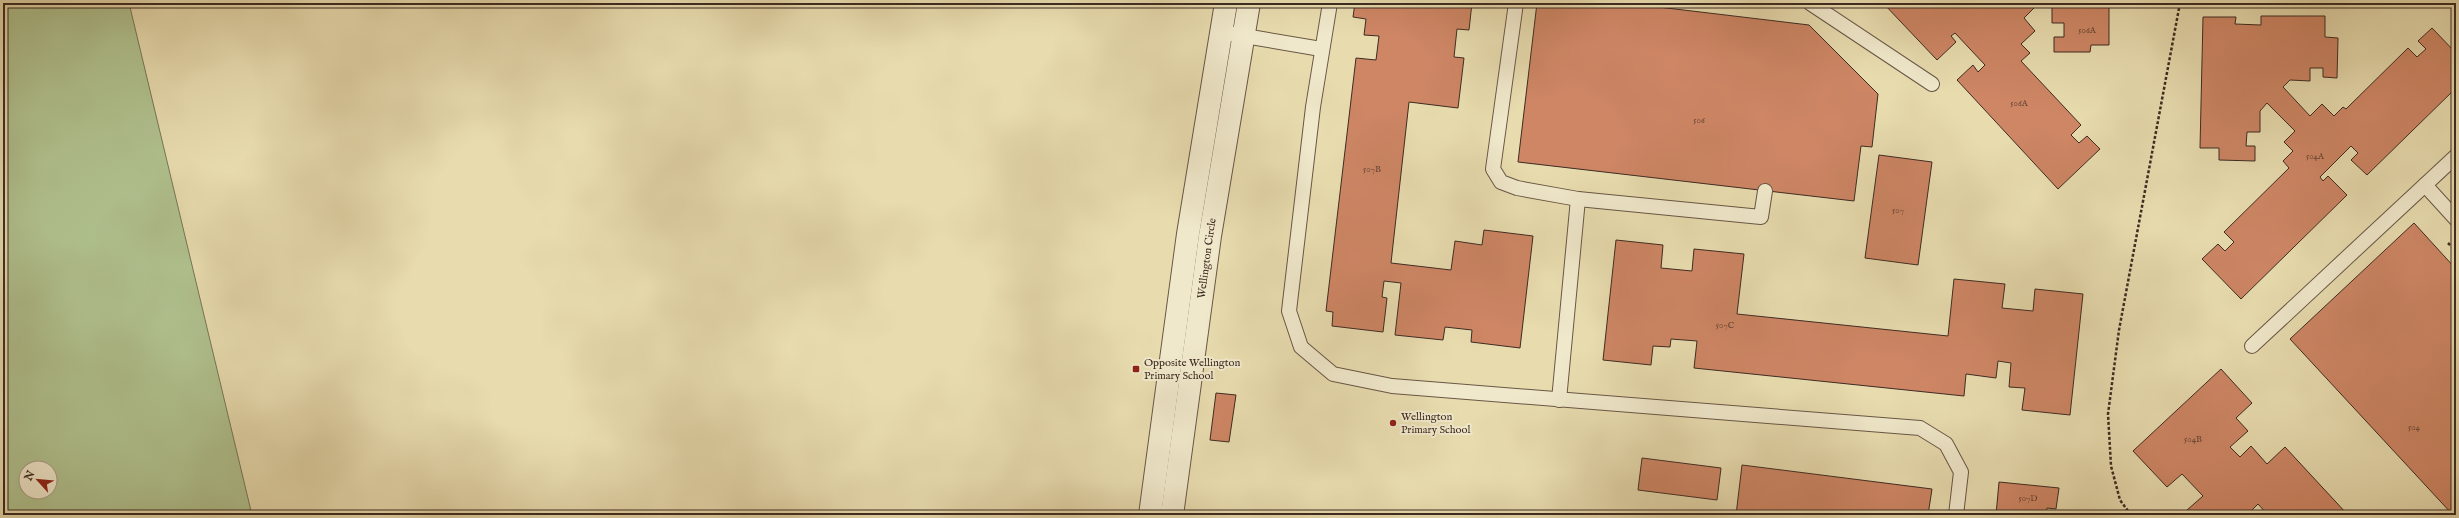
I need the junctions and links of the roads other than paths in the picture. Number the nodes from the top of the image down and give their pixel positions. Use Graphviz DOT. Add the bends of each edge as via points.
graph roads {
  1 [pos="1226,3"];
  2 [pos="1249,3"];
  3 [pos="1330,3"];
  4 [pos="1516,3"];
  5 [pos="1810,3"];
  6 [pos="1221,32"];
  7 [pos="1243,36"];
  8 [pos="1321,49"];
  9 [pos="1932,84"];
  10 [pos="2456,156"];
  11 [pos="2425,185"];
  12 [pos="1765,191"];
  13 [pos="1578,199"];
  14 [pos="2456,219"];
  15 [pos="2252,346"];
  16 [pos="1559,400"];
  17 [pos="1150,515"];
  18 [pos="1172,515"];
  19 [pos="1956,515"];
  1 -- 6 [label="street, Wellington Circle"];
  2 -- 7 [label="street, Wellington Circle"];
  3 -- 8 [label="lane"];
  4 -- 13 [label="lane" via="1493,169 1501,182 1517,188"];
  5 -- 9 [label="lane"];
  6 -- 7 [label="lane"];
  6 -- 17 [label="street, Wellington Circle" via="1188,234"];
  7 -- 8 [label="lane"];
  7 -- 18 [label="street, Wellington Circle" via="1210,236"];
  8 -- 16 [label="lane" via="1289,311 1301,347 1333,374 1392,386"];
  10 -- 11 [label="lane"];
  11 -- 14 [label="lane"];
  11 -- 15 [label="lane"];
  12 -- 13 [label="lane" via="1762,217"];
  13 -- 16 [label="lane"];
  16 -- 19 [label="lane" via="1920,428 1946,444 1961,472"];
}
